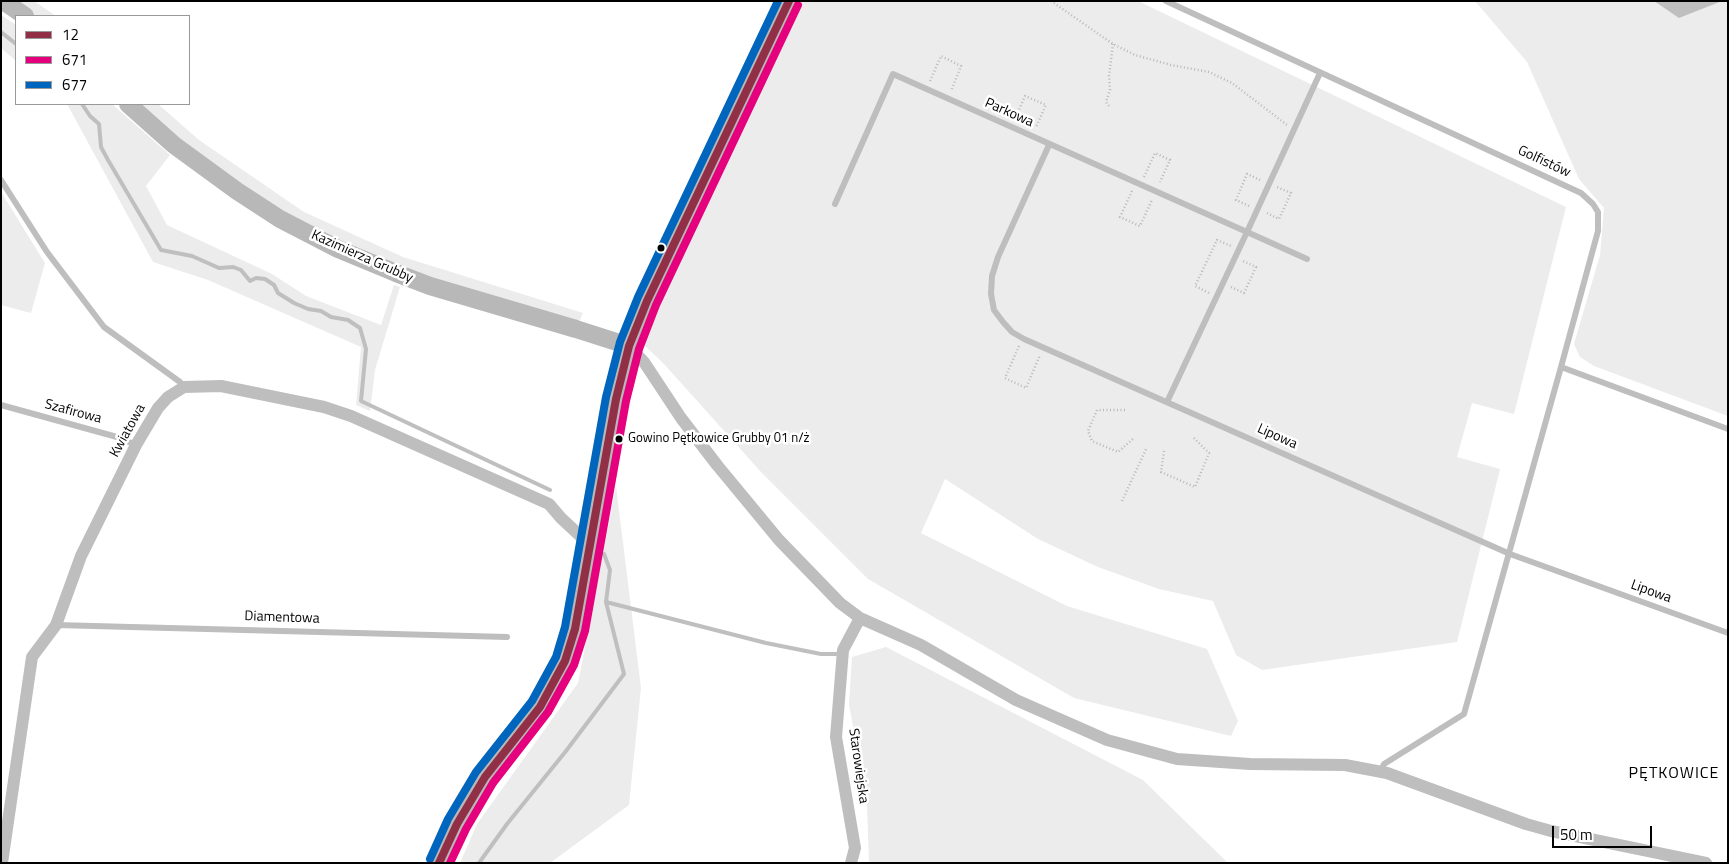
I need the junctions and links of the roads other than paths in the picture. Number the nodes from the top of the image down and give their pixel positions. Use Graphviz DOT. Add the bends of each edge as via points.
graph roads {
  1 [pos="3,1"];
  2 [pos="789,1"];
  3 [pos="1166,1"];
  4 [pos="24,15"];
  5 [pos="1320,73"];
  6 [pos="129,105"];
  7 [pos="1049,144"];
  8 [pos="1,180"];
  9 [pos="835,204"];
  10 [pos="1247,232"];
  11 [pos="1307,259"];
  12 [pos="629,346"];
  13 [pos="1561,367"];
  14 [pos="184,387"];
  15 [pos="1167,402"];
  16 [pos="1,405"];
  17 [pos="1728,429"];
  18 [pos="136,445"];
  19 [pos="590,545"];
  20 [pos="1510,554"];
  21 [pos="860,618"];
  22 [pos="56,625"];
  23 [pos="1728,633"];
  24 [pos="507,637"];
  25 [pos="1380,772"];
  26 [pos="2,863"];
  27 [pos="439,863"];
  28 [pos="851,863"];
  29 [pos="1706,863"];
  1 -- 4 [label="street"];
  2 -- 12 [label="street" via="647,301"];
  3 -- 5 [label="lane, Golfistów"];
  5 -- 10 [label="lane"];
  5 -- 13 [label="lane, Golfistów" via="1581,193 1593,204 1598,212 1598,231"];
  6 -- 12 [label="street, Kazimierza Grubby" via="174,145 230,186 280,219 338,249 430,286"];
  7 -- 9 [label="lane, Parkowa" via="893,74"];
  7 -- 10 [label="lane, Parkowa"];
  7 -- 15 [label="lane, Lipowa" via="998,257 990,294 994,310 1007,327 1023,338"];
  8 -- 14 [label="lane" via="47,252 104,327"];
  10 -- 11 [label="lane, Parkowa"];
  10 -- 15 [label="lane"];
  12 -- 19 [label="street" via="616,399"];
  12 -- 21 [label="street" via="644,362 681,418 780,540 840,603"];
  13 -- 17 [label="lane"];
  13 -- 20 [label="lane, Golfistów"];
  14 -- 18 [label="street, Kwiatowa" via="168,396 158,408"];
  14 -- 19 [label="street" via="221,386 324,407 351,416 549,504"];
  15 -- 20 [label="lane, Lipowa"];
  16 -- 18 [label="lane, Szafirowa"];
  18 -- 22 [label="street, Kwiatowa" via="81,556"];
  19 -- 27 [label="street" via="575,629 565,661 540,707 481,783 456,824"];
  20 -- 23 [label="lane, Lipowa"];
  20 -- 25 [label="lane, Golfistów" via="1464,714 1384,764"];
  21 -- 25 [label="street" via="920,645 1016,700 1106,740 1177,759 1345,765"];
  21 -- 28 [label="street, Starowiejska" via="843,650 836,736 855,848"];
  22 -- 24 [label="lane, Diamentowa"];
  22 -- 26 [label="street, Kwiatowa" via="32,657"];
  25 -- 29 [label="street" via="1551,831"];
}
